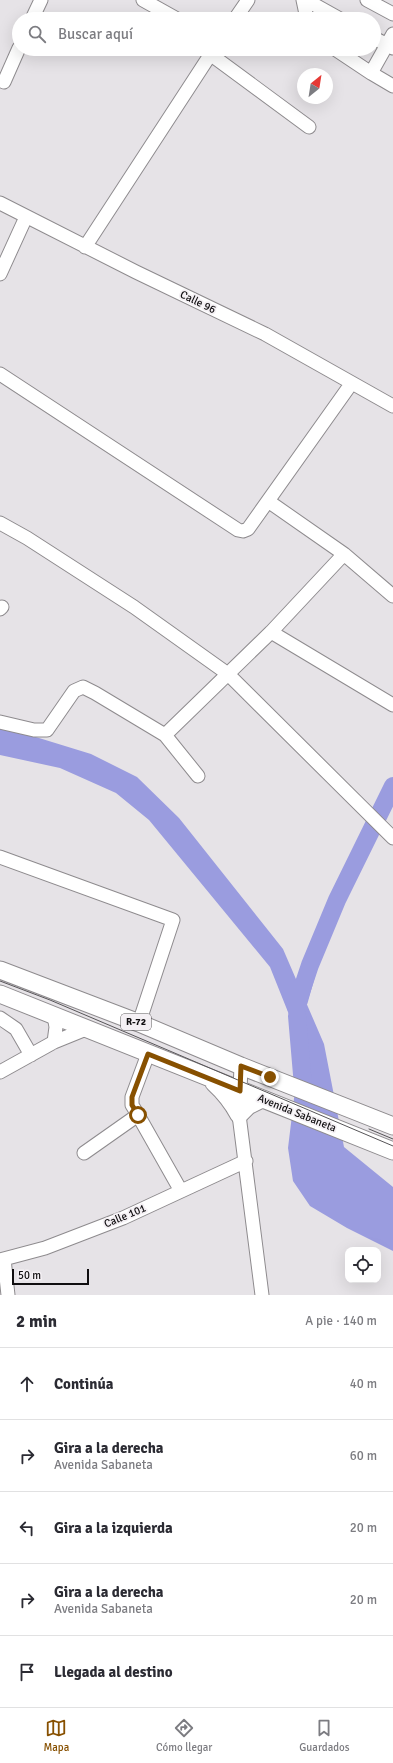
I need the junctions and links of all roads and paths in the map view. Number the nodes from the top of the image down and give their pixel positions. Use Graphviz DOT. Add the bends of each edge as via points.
graph roads {
  1 [pos="41,0"];
  2 [pos="144,0"];
  3 [pos="248,0"];
  4 [pos="302,0"];
  5 [pos="306,0"];
  6 [pos="367,0"];
  7 [pos="35,12"];
  8 [pos="165,12"];
  9 [pos="240,12"];
  10 [pos="305,12"];
  11 [pos="327,12"];
  12 [pos="393,14"];
  13 [pos="381,40"];
  14 [pos="391,42"];
  15 [pos="15,56"];
  16 [pos="209,56"];
  17 [pos="218,56"];
  18 [pos="346,56"];
  19 [pos="371,73"];
  20 [pos="4,82"];
  21 [pos="393,86"];
  22 [pos="309,127"];
  23 [pos="0,203"];
  24 [pos="26,217"];
  25 [pos="85,247"];
  26 [pos="0,274"];
  27 [pos="0,374"];
  28 [pos="351,384"];
  29 [pos="393,406"];
  30 [pos="268,501"];
  31 [pos="0,523"];
  32 [pos="344,554"];
  33 [pos="393,596"];
  34 [pos="271,632"];
  35 [pos="228,674"];
  36 [pos="393,705"];
  37 [pos="0,722"];
  38 [pos="165,735"];
  39 [pos="198,776"];
  40 [pos="390,836"];
  41 [pos="0,857"];
  42 [pos="0,970"];
  43 [pos="0,994"];
  44 [pos="54,1016"];
  45 [pos="0,1018"];
  46 [pos="139,1023"];
  47 [pos="86,1029"];
  48 [pos="54,1042"];
  49 [pos="31,1054"];
  50 [pos="148,1054"];
  51 [pos="241,1066"];
  52 [pos="0,1072"];
  53 [pos="205,1075"];
  54 [pos="240,1091"];
  55 [pos="263,1100"];
  56 [pos="138,1115"];
  57 [pos="239,1116"];
  58 [pos="393,1126"];
  59 [pos="393,1151"];
  60 [pos="84,1153"];
  61 [pos="246,1161"];
  62 [pos="180,1191"];
  63 [pos="2,1260"];
  64 [pos="8,1295"];
  65 [pos="262,1295"];
  1 -- 7 [label="street"];
  2 -- 8 [label="street"];
  3 -- 9 [label="street"];
  4 -- 10 [label="street"];
  5 -- 11 [label="street"];
  6 -- 12 [label="street"];
  13 -- 14 [label="street"];
  14 -- 19 [label="street"];
  15 -- 20 [label="street"];
  16 -- 25 [label="street"];
  17 -- 22 [label="street"];
  18 -- 19 [label="street"];
  19 -- 21 [label="street"];
  23 -- 24 [label="street, Calle 96"];
  24 -- 25 [label="street, Calle 96"];
  24 -- 26 [label="street"];
  25 -- 28 [label="street, Calle 96" via="265,334"];
  27 -- 30 [label="street" via="238,530 248,529"];
  28 -- 29 [label="street, Calle 96"];
  28 -- 30 [label="street"];
  30 -- 32 [label="street"];
  31 -- 35 [label="street" via="134,607"];
  32 -- 33 [label="street"];
  32 -- 34 [label="street"];
  34 -- 35 [label="street"];
  34 -- 36 [label="street"];
  35 -- 38 [label="street"];
  35 -- 40 [label="street"];
  37 -- 38 [label="street" via="34,730 47,730 74,690 83,687"];
  38 -- 39 [label="street"];
  41 -- 46 [label="street" via="173,920"];
  42 -- 46 [label="main road, R-72"];
  43 -- 44 [label="main road, Avenida Sabaneta / R-72"];
  44 -- 47 [label="main road, Avenida Sabaneta / R-72"];
  44 -- 48 [label="street"];
  45 -- 49 [label="street" via="16,1029"];
  46 -- 51 [label="main road, R-72"];
  47 -- 48 [label="street"];
  47 -- 50 [label="main road, Avenida Sabaneta / R-72"];
  48 -- 49 [label="street"];
  49 -- 52 [label="street"];
  50 -- 53 [label="main road, Avenida Sabaneta / R-72"];
  50 -- 56 [label="street" via="132,1097 132,1105"];
  51 -- 54 [label="street"];
  51 -- 58 [label="main road, R-72"];
  53 -- 54 [label="main road, Avenida Sabaneta / R-72"];
  53 -- 57 [label="main road" via="222,1090"];
  54 -- 55 [label="main road, Avenida Sabaneta / R-72"];
  54 -- 57 [label="street"];
  55 -- 57 [label="main road" via="248,1106"];
  55 -- 59 [label="main road, Avenida Sabaneta / R-72"];
  56 -- 60 [label="street"];
  56 -- 62 [label="street"];
  57 -- 61 [label="street"];
  61 -- 62 [label="street, Calle 101"];
  61 -- 65 [label="street"];
  62 -- 63 [label="street, Calle 101" via="123,1218 44,1248"];
  63 -- 64 [label="street"];
}
